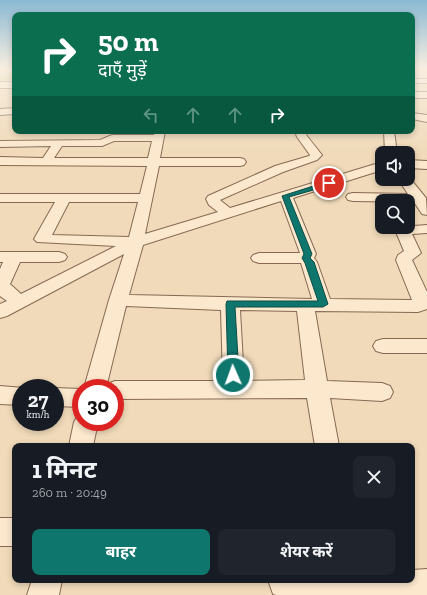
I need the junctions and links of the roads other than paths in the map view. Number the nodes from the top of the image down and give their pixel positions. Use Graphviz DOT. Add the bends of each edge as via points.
graph roads {
  1 [pos="12,111"];
  2 [pos="0,112"];
  3 [pos="415,117"];
  4 [pos="427,119"];
  5 [pos="159,134"];
  6 [pos="301,134"];
  7 [pos="389,134"];
  8 [pos="59,143"];
  9 [pos="0,144"];
  10 [pos="390,146"];
  11 [pos="0,161"];
  12 [pos="46,162"];
  13 [pos="152,162"];
  14 [pos="240,162"];
  15 [pos="294,164"];
  16 [pos="415,164"];
  17 [pos="427,165"];
  18 [pos="375,168"];
  19 [pos="329,183"];
  20 [pos="410,186"];
  21 [pos="286,196"];
  22 [pos="353,197"];
  23 [pos="0,198"];
  24 [pos="64,198"];
  25 [pos="145,198"];
  26 [pos="419,198"];
  27 [pos="427,211"];
  28 [pos="228,214"];
  29 [pos="427,229"];
  30 [pos="136,242"];
  31 [pos="7,257"];
  32 [pos="59,257"];
  33 [pos="259,258"];
  34 [pos="306,258"];
  35 [pos="118,300"];
  36 [pos="20,302"];
  37 [pos="230,304"];
  38 [pos="314,304"];
  39 [pos="0,312"];
  40 [pos="383,346"];
  41 [pos="427,346"];
  42 [pos="97,379"];
  43 [pos="234,389"];
  44 [pos="316,389"];
  45 [pos="124,390"];
  46 [pos="382,392"];
  47 [pos="0,395"];
  48 [pos="12,396"];
  49 [pos="84,431"];
  50 [pos="82,443"];
  51 [pos="326,443"];
  52 [pos="0,532"];
  53 [pos="12,532"];
  54 [pos="46,583"];
  55 [pos="284,583"];
  56 [pos="427,586"];
  57 [pos="353,587"];
  58 [pos="43,595"];
  1 -- 2 [label="street"];
  3 -- 4 [label="street"];
  5 -- 8 [label="street" via="112,138 102,143"];
  5 -- 13 [label="street"];
  6 -- 15 [label="street" via="316,155"];
  7 -- 10 [label="street"];
  8 -- 9 [label="street"];
  8 -- 12 [label="street"];
  11 -- 12 [label="street"];
  12 -- 13 [label="street"];
  13 -- 14 [label="street"];
  13 -- 25 [label="street"];
  15 -- 19 [label="street"];
  15 -- 28 [label="street" via="213,199"];
  16 -- 17 [label="street"];
  18 -- 19 [label="street"];
  19 -- 21 [label="street"];
  20 -- 26 [label="street"];
  21 -- 28 [label="street"];
  21 -- 34 [label="street" via="308,254"];
  22 -- 26 [label="street"];
  23 -- 24 [label="street"];
  24 -- 25 [label="street"];
  24 -- 30 [label="street" via="42,239"];
  25 -- 30 [label="street"];
  26 -- 27 [label="street"];
  28 -- 30 [label="street"];
  29 -- 38 [label="street" via="408,229 404,232 413,253 404,260 422,298 422,304"];
  30 -- 35 [label="street"];
  30 -- 36 [label="street"];
  31 -- 32 [label="street"];
  31 -- 36 [label="street" via="1,284 4,290"];
  33 -- 34 [label="street"];
  34 -- 38 [label="street" via="309,262"];
  35 -- 37 [label="street"];
  35 -- 42 [label="street"];
  36 -- 39 [label="street"];
  37 -- 38 [label="street"];
  37 -- 43 [label="street"];
  38 -- 44 [label="street"];
  40 -- 41 [label="street"];
  43 -- 44 [label="street"];
  43 -- 45 [label="street"];
  44 -- 46 [label="street"];
  44 -- 51 [label="street"];
  47 -- 48 [label="street"];
  49 -- 50 [label="street"];
  52 -- 53 [label="street"];
  54 -- 58 [label="street"];
  55 -- 57 [label="street"];
  56 -- 57 [label="street"];
}
